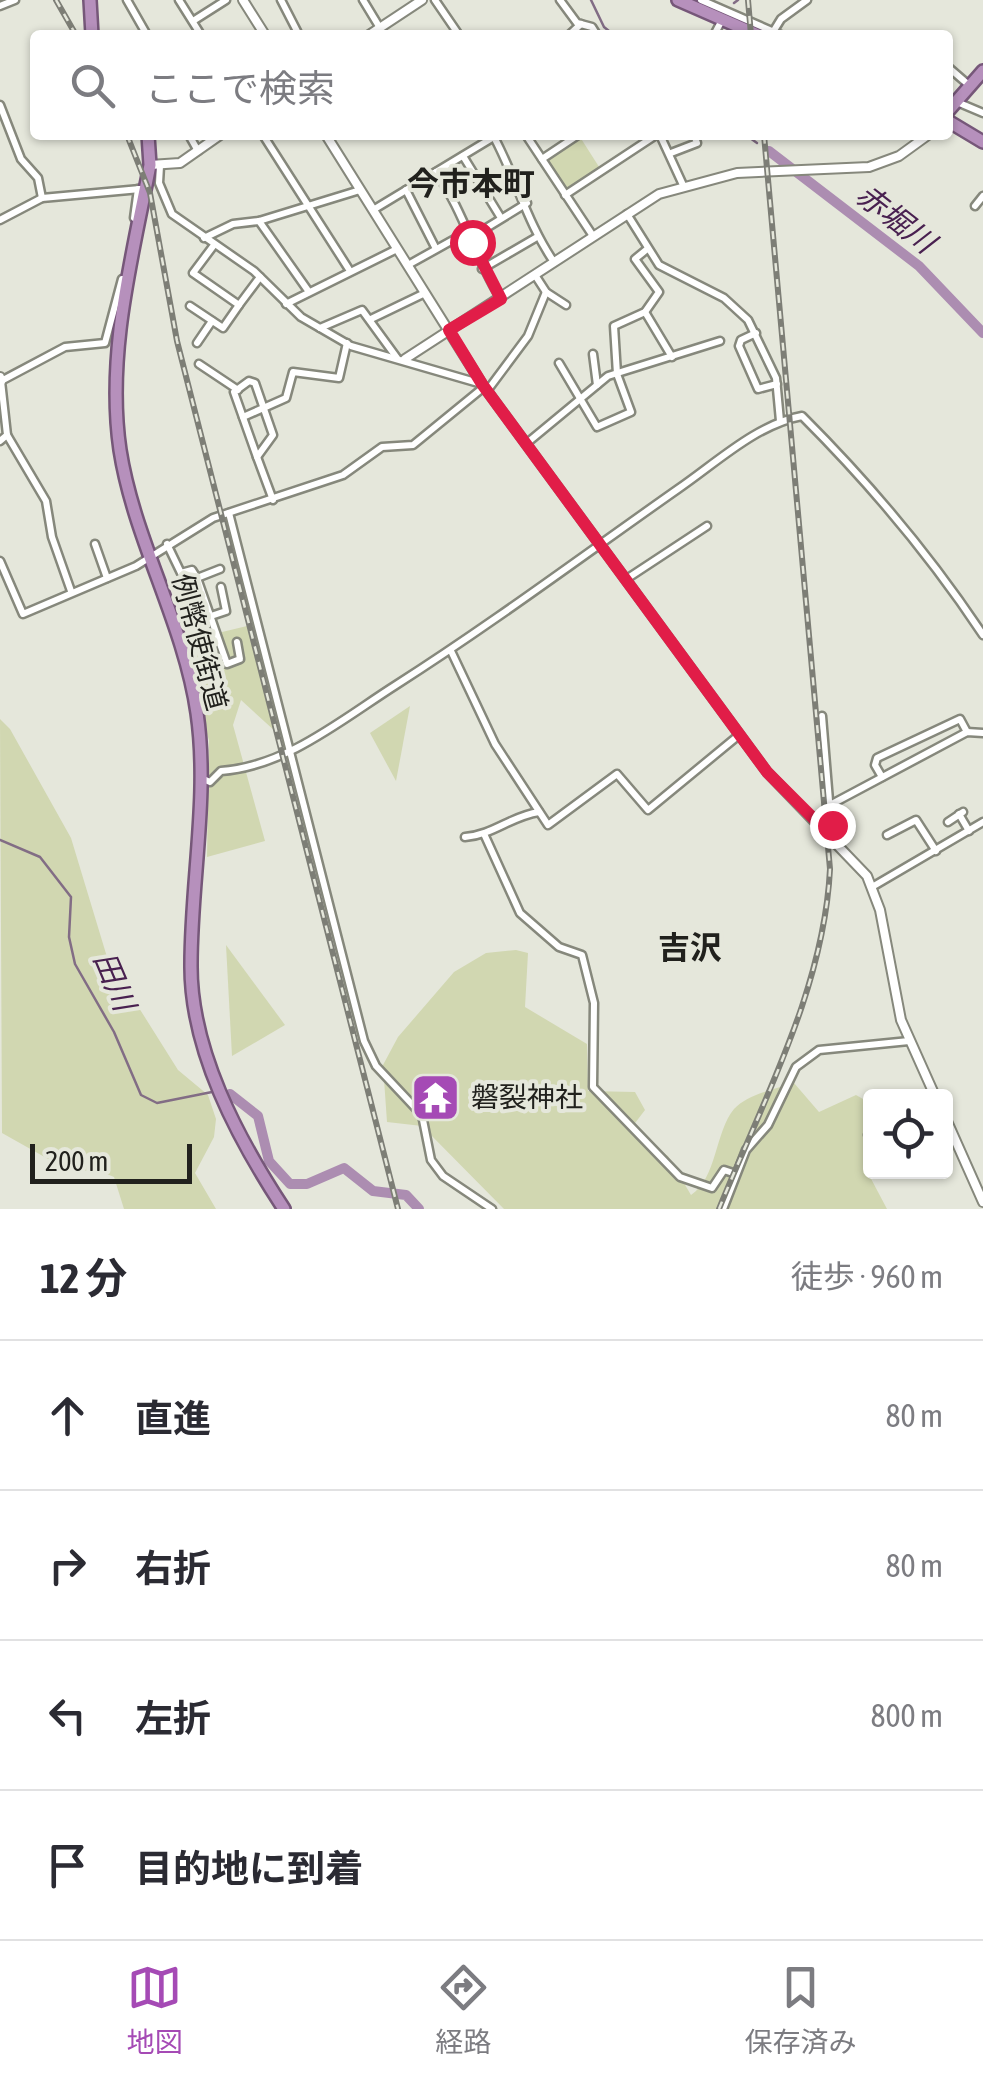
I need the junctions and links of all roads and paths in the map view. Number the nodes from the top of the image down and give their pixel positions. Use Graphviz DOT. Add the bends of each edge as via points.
graph roads {
  1 [pos="15,0"];
  2 [pos="90,0"];
  3 [pos="128,0"];
  4 [pos="179,0"];
  5 [pos="226,0"];
  6 [pos="244,0"];
  7 [pos="281,0"];
  8 [pos="363,0"];
  9 [pos="422,0"];
  10 [pos="434,0"];
  11 [pos="560,0"];
  12 [pos="678,0"];
  13 [pos="702,0"];
  14 [pos="807,0"];
  15 [pos="0,6"];
  16 [pos="722,20"];
  17 [pos="193,21"];
  18 [pos="581,24"];
  19 [pos="380,28"];
  20 [pos="92,30"];
  21 [pos="143,30"];
  22 [pos="198,30"];
  23 [pos="262,30"];
  24 [pos="296,30"];
  25 [pos="377,30"];
  26 [pos="455,30"];
  27 [pos="574,30"];
  28 [pos="594,30"];
  29 [pos="717,30"];
  30 [pos="746,30"];
  31 [pos="768,30"];
  32 [pos="778,30"];
  33 [pos="953,71"];
  34 [pos="983,71"];
  35 [pos="970,86"];
  36 [pos="0,105"];
  37 [pos="953,105"];
  38 [pos="953,106"];
  39 [pos="983,113"];
  40 [pos="953,123"];
  41 [pos="149,140"];
  42 [pos="192,140"];
  43 [pos="213,140"];
  44 [pos="266,140"];
  45 [pos="329,140"];
  46 [pos="489,140"];
  47 [pos="497,140"];
  48 [pos="529,140"];
  49 [pos="570,140"];
  50 [pos="650,140"];
  51 [pos="662,140"];
  52 [pos="696,140"];
  53 [pos="920,140"];
  54 [pos="983,142"];
  55 [pos="198,150"];
  56 [pos="672,153"];
  57 [pos="463,156"];
  58 [pos="542,158"];
  59 [pos="155,165"];
  60 [pos="436,172"];
  61 [pos="683,185"];
  62 [pos="142,188"];
  63 [pos="360,190"];
  64 [pos="406,190"];
  65 [pos="565,195"];
  66 [pos="983,196"];
  67 [pos="42,198"];
  68 [pos="526,203"];
  69 [pos="310,206"];
  70 [pos="975,206"];
  71 [pos="373,210"];
  72 [pos="626,213"];
  73 [pos="502,218"];
  74 [pos="0,220"];
  75 [pos="259,222"];
  76 [pos="469,234"];
  77 [pos="593,236"];
  78 [pos="204,238"];
  79 [pos="537,238"];
  80 [pos="214,245"];
  81 [pos="436,247"];
  82 [pos="398,249"];
  83 [pos="646,250"];
  84 [pos="554,262"];
  85 [pos="408,265"];
  86 [pos="482,269"];
  87 [pos="350,271"];
  88 [pos="536,276"];
  89 [pos="260,277"];
  90 [pos="309,292"];
  91 [pos="546,292"];
  92 [pos="425,293"];
  93 [pos="501,299"];
  94 [pos="286,304"];
  95 [pos="566,304"];
  96 [pos="190,306"];
  97 [pos="239,306"];
  98 [pos="646,312"];
  99 [pos="370,319"];
  100 [pos="212,320"];
  101 [pos="319,328"];
  102 [pos="449,330"];
  103 [pos="756,333"];
  104 [pos="720,341"];
  105 [pos="197,343"];
  106 [pos="347,343"];
  107 [pos="594,354"];
  108 [pos="672,357"];
  109 [pos="401,359"];
  110 [pos="560,363"];
  111 [pos="198,364"];
  112 [pos="617,374"];
  113 [pos="0,379"];
  114 [pos="777,384"];
  115 [pos="597,386"];
  116 [pos="484,387"];
  117 [pos="238,390"];
  118 [pos="582,397"];
  119 [pos="264,408"];
  120 [pos="243,417"];
  121 [pos="780,421"];
  122 [pos="7,435"];
  123 [pos="0,441"];
  124 [pos="528,443"];
  125 [pos="257,458"];
  126 [pos="273,500"];
  127 [pos="229,513"];
  128 [pos="707,526"];
  129 [pos="603,543"];
  130 [pos="95,544"];
  131 [pos="168,544"];
  132 [pos="150,556"];
  133 [pos="0,561"];
  134 [pos="220,569"];
  135 [pos="106,578"];
  136 [pos="197,578"];
  137 [pos="628,578"];
  138 [pos="221,587"];
  139 [pos="70,591"];
  140 [pos="208,617"];
  141 [pos="983,635"];
  142 [pos="237,642"];
  143 [pos="451,651"];
  144 [pos="822,716"];
  145 [pos="967,732"];
  146 [pos="983,733"];
  147 [pos="739,736"];
  148 [pos="910,742"];
  149 [pos="290,752"];
  150 [pos="918,758"];
  151 [pos="200,777"];
  152 [pos="882,777"];
  153 [pos="830,806"];
  154 [pos="539,812"];
  155 [pos="948,822"];
  156 [pos="983,822"];
  157 [pos="968,831"];
  158 [pos="886,835"];
  159 [pos="485,836"];
  160 [pos="465,837"];
  161 [pos="832,837"];
  162 [pos="936,852"];
  163 [pos="872,887"];
  164 [pos="910,1041"];
  165 [pos="932,1089"];
  166 [pos="953,1135"];
  167 [pos="736,1174"];
  168 [pos="983,1202"];
  169 [pos="284,1209"];
  170 [pos="492,1209"];
  171 [pos="723,1209"];
  1 -- 15 [label="street"];
  2 -- 20 [label="highway"];
  3 -- 21 [label="street"];
  4 -- 17 [label="street"];
  5 -- 17 [label="street"];
  6 -- 23 [label="street"];
  7 -- 24 [label="street"];
  8 -- 19 [label="street"];
  9 -- 19 [label="street"];
  10 -- 26 [label="street"];
  11 -- 18 [label="street"];
  12 -- 16 [label="highway"];
  13 -- 31 [label="street"];
  14 -- 32 [label="street" via="781,19"];
  16 -- 29 [label="street"];
  16 -- 30 [label="highway"];
  17 -- 22 [label="street"];
  18 -- 27 [label="street"];
  18 -- 28 [label="street"];
  19 -- 25 [label="street"];
  33 -- 35 [label="street"];
  34 -- 35 [label="highway"];
  35 -- 37 [label="highway"];
  36 -- 67 [label="street"];
  38 -- 39 [label="street"];
  40 -- 54 [label="highway"];
  41 -- 59 [label="highway, 例幣使街道"];
  42 -- 55 [label="street"];
  43 -- 55 [label="street"];
  44 -- 69 [label="street"];
  45 -- 63 [label="street"];
  46 -- 57 [label="street"];
  47 -- 68 [label="street"];
  48 -- 58 [label="street"];
  49 -- 58 [label="street"];
  50 -- 65 [label="street"];
  51 -- 56 [label="street"];
  52 -- 56 [label="street"];
  53 -- 61 [label="street" via="878,165 737,173"];
  55 -- 59 [label="street" via="180,164"];
  56 -- 61 [label="street"];
  57 -- 60 [label="street"];
  57 -- 73 [label="street"];
  58 -- 65 [label="street"];
  59 -- 62 [label="highway, 例幣使街道"];
  59 -- 78 [label="street" via="172,214"];
  60 -- 64 [label="street"];
  60 -- 76 [label="street"];
  61 -- 72 [label="street"];
  62 -- 67 [label="street"];
  62 -- 113 [label="street" via="105,344 65,347"];
  62 -- 132 [label="highway, 例幣使街道" via="117,350 116,405 128,485"];
  63 -- 69 [label="street"];
  63 -- 71 [label="street"];
  64 -- 71 [label="street"];
  64 -- 81 [label="street"];
  65 -- 77 [label="street"];
  66 -- 70 [label="street"];
  67 -- 74 [label="street"];
  68 -- 73 [label="street"];
  68 -- 79 [label="street"];
  69 -- 75 [label="street"];
  69 -- 87 [label="street"];
  71 -- 82 [label="street"];
  72 -- 77 [label="street"];
  72 -- 83 [label="street"];
  73 -- 76 [label="street"];
  75 -- 78 [label="street" via="232,224"];
  75 -- 90 [label="street"];
  76 -- 81 [label="street"];
  76 -- 86 [label="street"];
  77 -- 84 [label="street"];
  78 -- 80 [label="street"];
  79 -- 84 [label="street"];
  79 -- 86 [label="street"];
  80 -- 89 [label="street"];
  80 -- 97 [label="street" via="193,273"];
  81 -- 85 [label="street"];
  82 -- 85 [label="street"];
  82 -- 87 [label="street"];
  83 -- 98 [label="street" via="634,260 658,292"];
  83 -- 103 [label="street" via="667,271 730,303"];
  84 -- 88 [label="street"];
  85 -- 92 [label="street"];
  86 -- 93 [label="street"];
  87 -- 90 [label="street"];
  88 -- 91 [label="street"];
  88 -- 93 [label="street"];
  89 -- 94 [label="street"];
  89 -- 97 [label="street"];
  90 -- 94 [label="street"];
  91 -- 95 [label="street"];
  91 -- 116 [label="street" via="528,336"];
  92 -- 99 [label="street"];
  92 -- 102 [label="street"];
  93 -- 102 [label="street"];
  94 -- 101 [label="street"];
  96 -- 100 [label="street"];
  97 -- 100 [label="street" via="223,328"];
  98 -- 108 [label="street"];
  98 -- 112 [label="street" via="614,326"];
  99 -- 101 [label="street" via="362,310"];
  99 -- 109 [label="street"];
  100 -- 105 [label="street"];
  101 -- 106 [label="street"];
  102 -- 109 [label="street"];
  102 -- 116 [label="street"];
  103 -- 114 [label="street"];
  103 -- 114 [label="street" via="739,346 758,389"];
  104 -- 108 [label="street"];
  106 -- 109 [label="street"];
  106 -- 119 [label="street" via="339,378 293,372 286,398"];
  107 -- 115 [label="street"];
  108 -- 112 [label="street"];
  109 -- 116 [label="street"];
  110 -- 118 [label="street"];
  111 -- 117 [label="street"];
  112 -- 115 [label="street"];
  112 -- 118 [label="street" via="631,412 597,427"];
  113 -- 122 [label="street"];
  114 -- 121 [label="street"];
  115 -- 118 [label="street"];
  116 -- 124 [label="street"];
  116 -- 126 [label="street" via="413,444 382,447 343,475"];
  117 -- 119 [label="street" via="254,383"];
  117 -- 120 [label="street"];
  118 -- 124 [label="street"];
  119 -- 120 [label="street"];
  119 -- 125 [label="street" via="273,435"];
  120 -- 125 [label="street"];
  121 -- 129 [label="street"];
  121 -- 141 [label="street" via="802,416 831,445 929,555"];
  122 -- 123 [label="street"];
  122 -- 139 [label="street" via="46,502"];
  124 -- 129 [label="street"];
  125 -- 126 [label="street"];
  126 -- 127 [label="street"];
  127 -- 131 [label="street"];
  127 -- 149 [label="street"];
  128 -- 137 [label="street"];
  129 -- 137 [label="street"];
  129 -- 143 [label="street"];
  130 -- 135 [label="street"];
  131 -- 132 [label="street"];
  131 -- 136 [label="street" via="181,573 192,570"];
  132 -- 135 [label="street"];
  132 -- 151 [label="highway, 例幣使街道" via="197,713"];
  133 -- 139 [label="street" via="23,614"];
  134 -- 136 [label="street"];
  135 -- 139 [label="street"];
  136 -- 140 [label="street"];
  137 -- 147 [label="street"];
  138 -- 140 [label="street" via="226,612"];
  140 -- 142 [label="street" via="226,664 240,659"];
  143 -- 149 [label="street"];
  143 -- 154 [label="street" via="496,744"];
  144 -- 153 [label="street"];
  145 -- 146 [label="street"];
  145 -- 148 [label="street" via="960,720"];
  145 -- 150 [label="street"];
  147 -- 154 [label="street" via="648,810 617,774 548,825"];
  147 -- 161 [label="street" via="785,794"];
  148 -- 150 [label="street"];
  148 -- 152 [label="street" via="875,760"];
  149 -- 151 [label="street" via="251,768 221,771 210,782"];
  149 -- 170 [label="street" via="364,1041 376,1066 422,1115 432,1160 443,1176"];
  150 -- 152 [label="street"];
  151 -- 169 [label="highway, 例幣使街道" via="190,966 196,1016 213,1076"];
  152 -- 153 [label="street"];
  153 -- 161 [label="street"];
  154 -- 159 [label="street" via="521,814"];
  155 -- 157 [label="street" via="961,813"];
  156 -- 157 [label="street"];
  157 -- 162 [label="street"];
  158 -- 162 [label="street" via="916,820"];
  159 -- 160 [label="street"];
  159 -- 167 [label="street" via="520,913 559,947 582,955 594,1003 593,1087 680,1176 712,1188 724,1170"];
  161 -- 163 [label="street"];
  162 -- 163 [label="street"];
  163 -- 164 [label="street"];
  164 -- 165 [label="street"];
  164 -- 167 [label="street" via="806,1056"];
  166 -- 168 [label="street"];
  167 -- 171 [label="street"];
}
